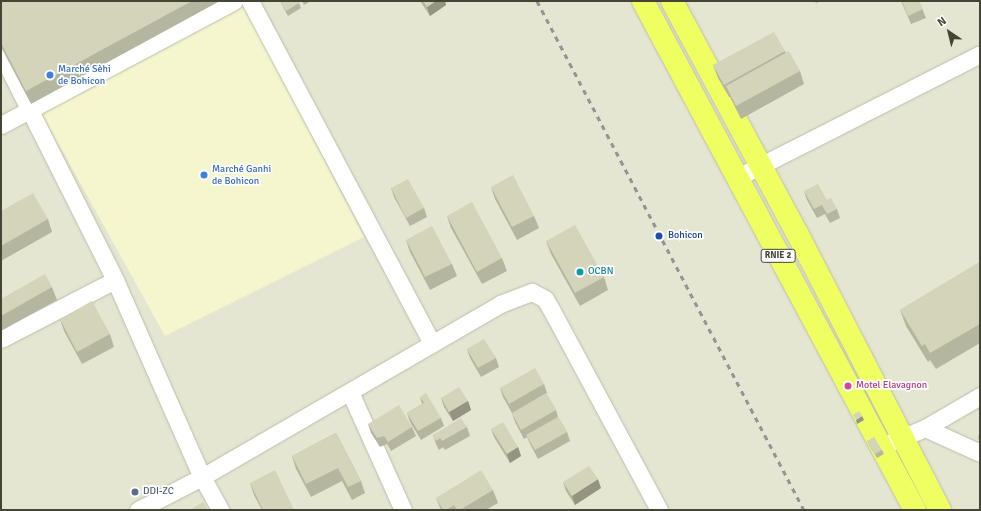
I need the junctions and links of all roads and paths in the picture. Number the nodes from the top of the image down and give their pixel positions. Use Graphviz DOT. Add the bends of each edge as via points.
graph roads {
  1 [pos="234,1"];
  2 [pos="250,1"];
  3 [pos="643,1"];
  4 [pos="672,1"];
  5 [pos="1,53"];
  6 [pos="980,54"];
  7 [pos="31,109"];
  8 [pos="1,125"];
  9 [pos="759,165"];
  10 [pos="738,177"];
  11 [pos="115,280"];
  12 [pos="1,339"];
  13 [pos="432,344"];
  14 [pos="350,392"];
  15 [pos="980,396"];
  16 [pos="925,428"];
  17 [pos="892,443"];
  18 [pos="980,453"];
  19 [pos="202,477"];
  20 [pos="138,510"];
  21 [pos="220,510"];
  22 [pos="403,510"];
  23 [pos="659,510"];
  24 [pos="915,510"];
  25 [pos="940,510"];
  1 -- 7 [label="street"];
  2 -- 13 [label="street"];
  3 -- 10 [label="highway, RNIE 2"];
  4 -- 9 [label="highway, RNIE 2"];
  5 -- 7 [label="street"];
  6 -- 9 [label="street"];
  7 -- 8 [label="street"];
  7 -- 11 [label="street"];
  9 -- 10 [label="street"];
  9 -- 17 [label="highway, RNIE 2" via="797,233"];
  10 -- 17 [label="highway, RNIE 2"];
  11 -- 12 [label="street"];
  11 -- 19 [label="street"];
  13 -- 14 [label="street"];
  13 -- 23 [label="street" via="500,304 532,292 545,299"];
  14 -- 19 [label="street"];
  14 -- 22 [label="street"];
  15 -- 16 [label="street"];
  16 -- 17 [label="street"];
  16 -- 18 [label="street"];
  17 -- 24 [label="highway, RNIE 2"];
  17 -- 25 [label="highway, RNIE 2"];
  19 -- 20 [label="street"];
  19 -- 21 [label="street"];
}
